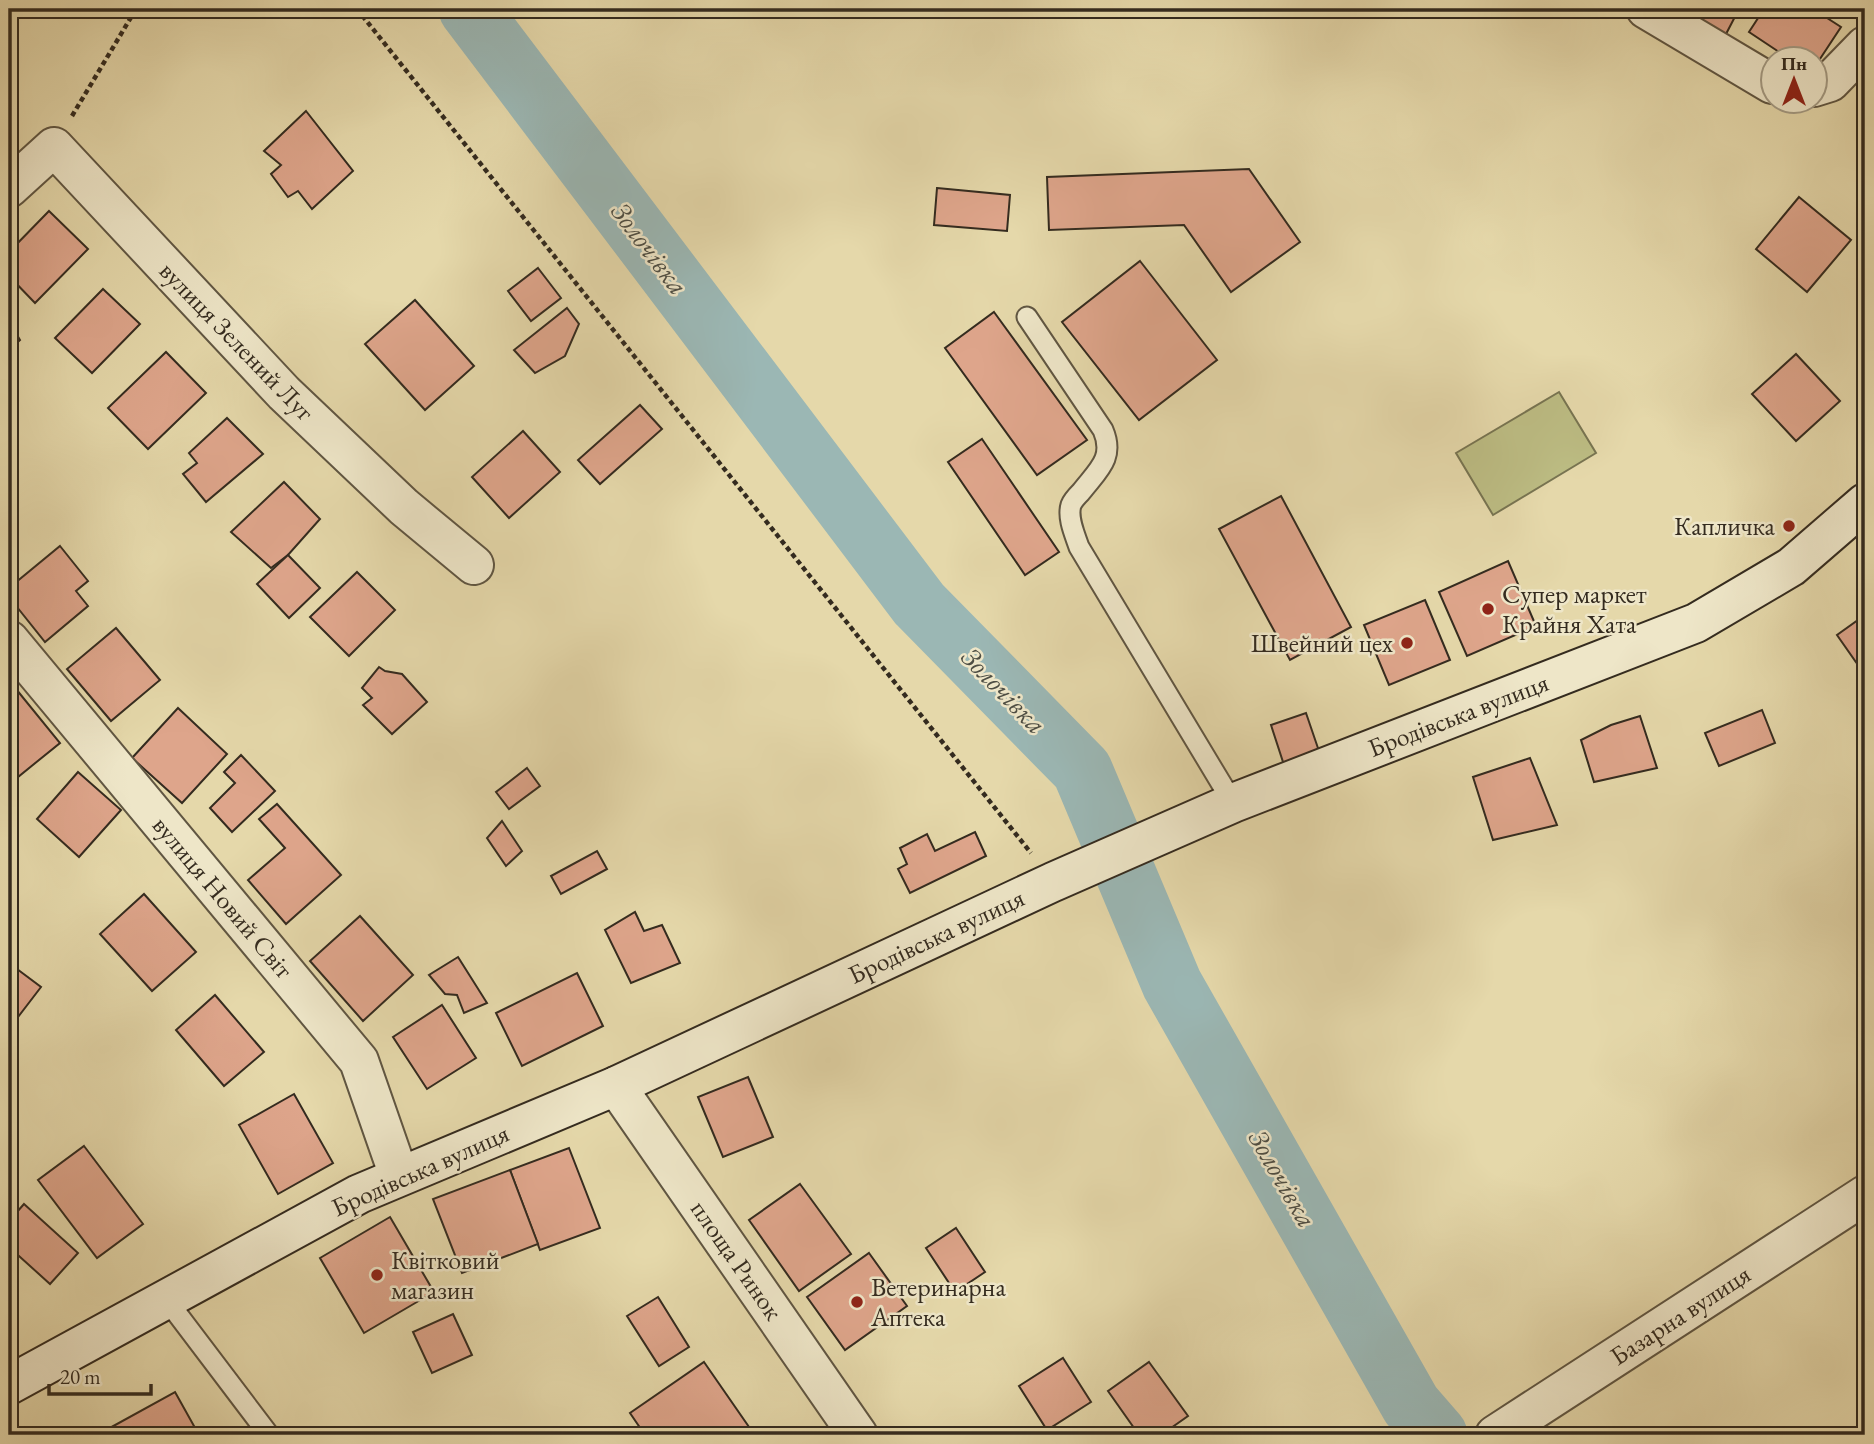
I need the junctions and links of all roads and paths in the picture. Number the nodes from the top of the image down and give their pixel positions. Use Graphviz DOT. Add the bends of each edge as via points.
graph roads {
  1 [pos="136,9"];
  2 [pos="357,9"];
  3 [pos="1646,9"];
  4 [pos="1865,46"];
  5 [pos="1758,75"];
  6 [pos="1828,83"];
  7 [pos="54,147"];
  8 [pos="9,188"];
  9 [pos="1027,317"];
  10 [pos="1865,503"];
  11 [pos="474,565"];
  12 [pos="9,640"];
  13 [pos="1219,810"];
  14 [pos="1053,881"];
  15 [pos="616,1086"];
  16 [pos="399,1176"];
  17 [pos="1865,1195"];
  18 [pos="166,1299"];
  19 [pos="9,1385"];
  20 [pos="1510,1425"];
  21 [pos="269,1435"];
  22 [pos="858,1435"];
  1 -- 7 [label="path"];
  2 -- 14 [label="path"];
  3 -- 5 [label="street"];
  4 -- 6 [label="street"];
  7 -- 8 [label="street"];
  7 -- 11 [label="street, вулиця Зелений Луг" via="284,393 404,507"];
  9 -- 13 [label="lane" via="1109,443 1103,464 1072,504 1070,517 1079,547"];
  10 -- 13 [label="street, Бродівська вулиця" via="1791,567 1696,623"];
  12 -- 16 [label="street, вулиця Новий Світ" via="359,1061"];
  13 -- 14 [label="street, Бродівська вулиця"];
  14 -- 15 [label="street, Бродівська вулиця"];
  15 -- 16 [label="street, Бродівська вулиця"];
  15 -- 22 [label="street, площа Ринок"];
  16 -- 18 [label="street, Бродівська вулиця"];
  17 -- 20 [label="street, Базарна вулиця"];
  18 -- 19 [label="street, Бродівська вулиця"];
  18 -- 21 [label="lane"];
}
